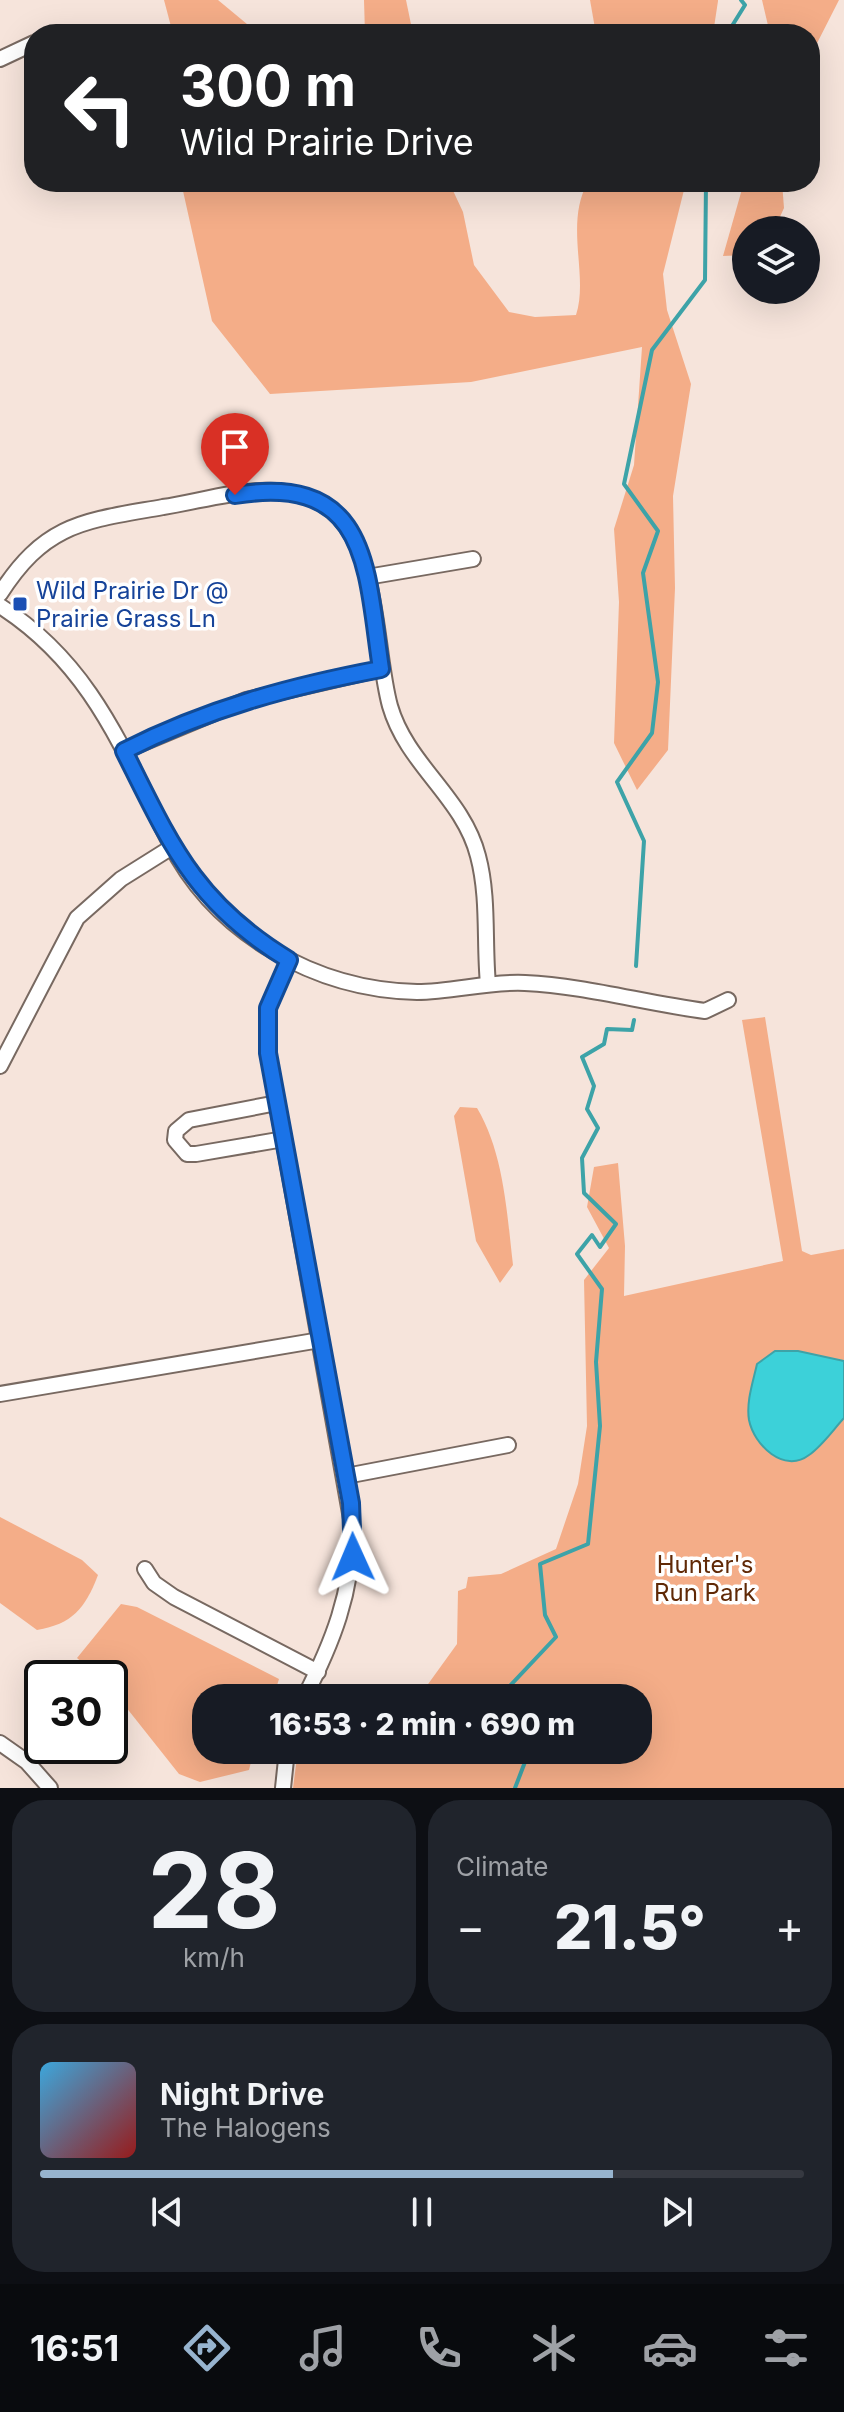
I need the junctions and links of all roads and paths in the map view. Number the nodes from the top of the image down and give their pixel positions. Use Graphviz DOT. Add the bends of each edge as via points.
graph roads {
  1 [pos="24,48"];
  2 [pos="0,59"];
  3 [pos="473,559"];
  4 [pos="367,577"];
  5 [pos="0,594"];
  6 [pos="0,606"];
  7 [pos="381,669"];
  8 [pos="124,751"];
  9 [pos="172,847"];
  10 [pos="289,960"];
  11 [pos="488,984"];
  12 [pos="728,1000"];
  13 [pos="0,1066"];
  14 [pos="277,1103"];
  15 [pos="284,1139"];
  16 [pos="320,1340"];
  17 [pos="0,1394"];
  18 [pos="508,1445"];
  19 [pos="346,1476"];
  20 [pos="145,1569"];
  21 [pos="318,1672"];
  22 [pos="312,1684"];
  23 [pos="0,1743"];
  24 [pos="286,1764"];
  25 [pos="50,1788"];
  26 [pos="283,1788"];
  1 -- 2 [label="street"];
  3 -- 4 [label="street"];
  4 -- 5 [label="street" via="354,536 331,510 300,494 266,490 71,527 35,547"];
  4 -- 7 [label="street"];
  6 -- 8 [label="street" via="67,660"];
  7 -- 8 [label="street" via="258,696"];
  7 -- 11 [label="street" via="405,745 449,798 475,847 482,877"];
  8 -- 9 [label="street"];
  9 -- 10 [label="street" via="231,921"];
  9 -- 13 [label="street" via="121,879 77,918"];
  10 -- 11 [label="street" via="347,983 387,990"];
  10 -- 14 [label="street" via="275,987 266,1030"];
  11 -- 12 [label="street" via="559,986 705,1011"];
  14 -- 15 [label="street"];
  14 -- 15 [label="street" via="189,1120 176,1131 175,1140 187,1154 196,1154"];
  15 -- 16 [label="street"];
  16 -- 17 [label="street"];
  16 -- 19 [label="street"];
  18 -- 19 [label="street"];
  19 -- 21 [label="street" via="353,1530 350,1584"];
  20 -- 21 [label="street" via="174,1597"];
  21 -- 22 [label="street"];
  23 -- 25 [label="street"];
  24 -- 26 [label="street"];
}
